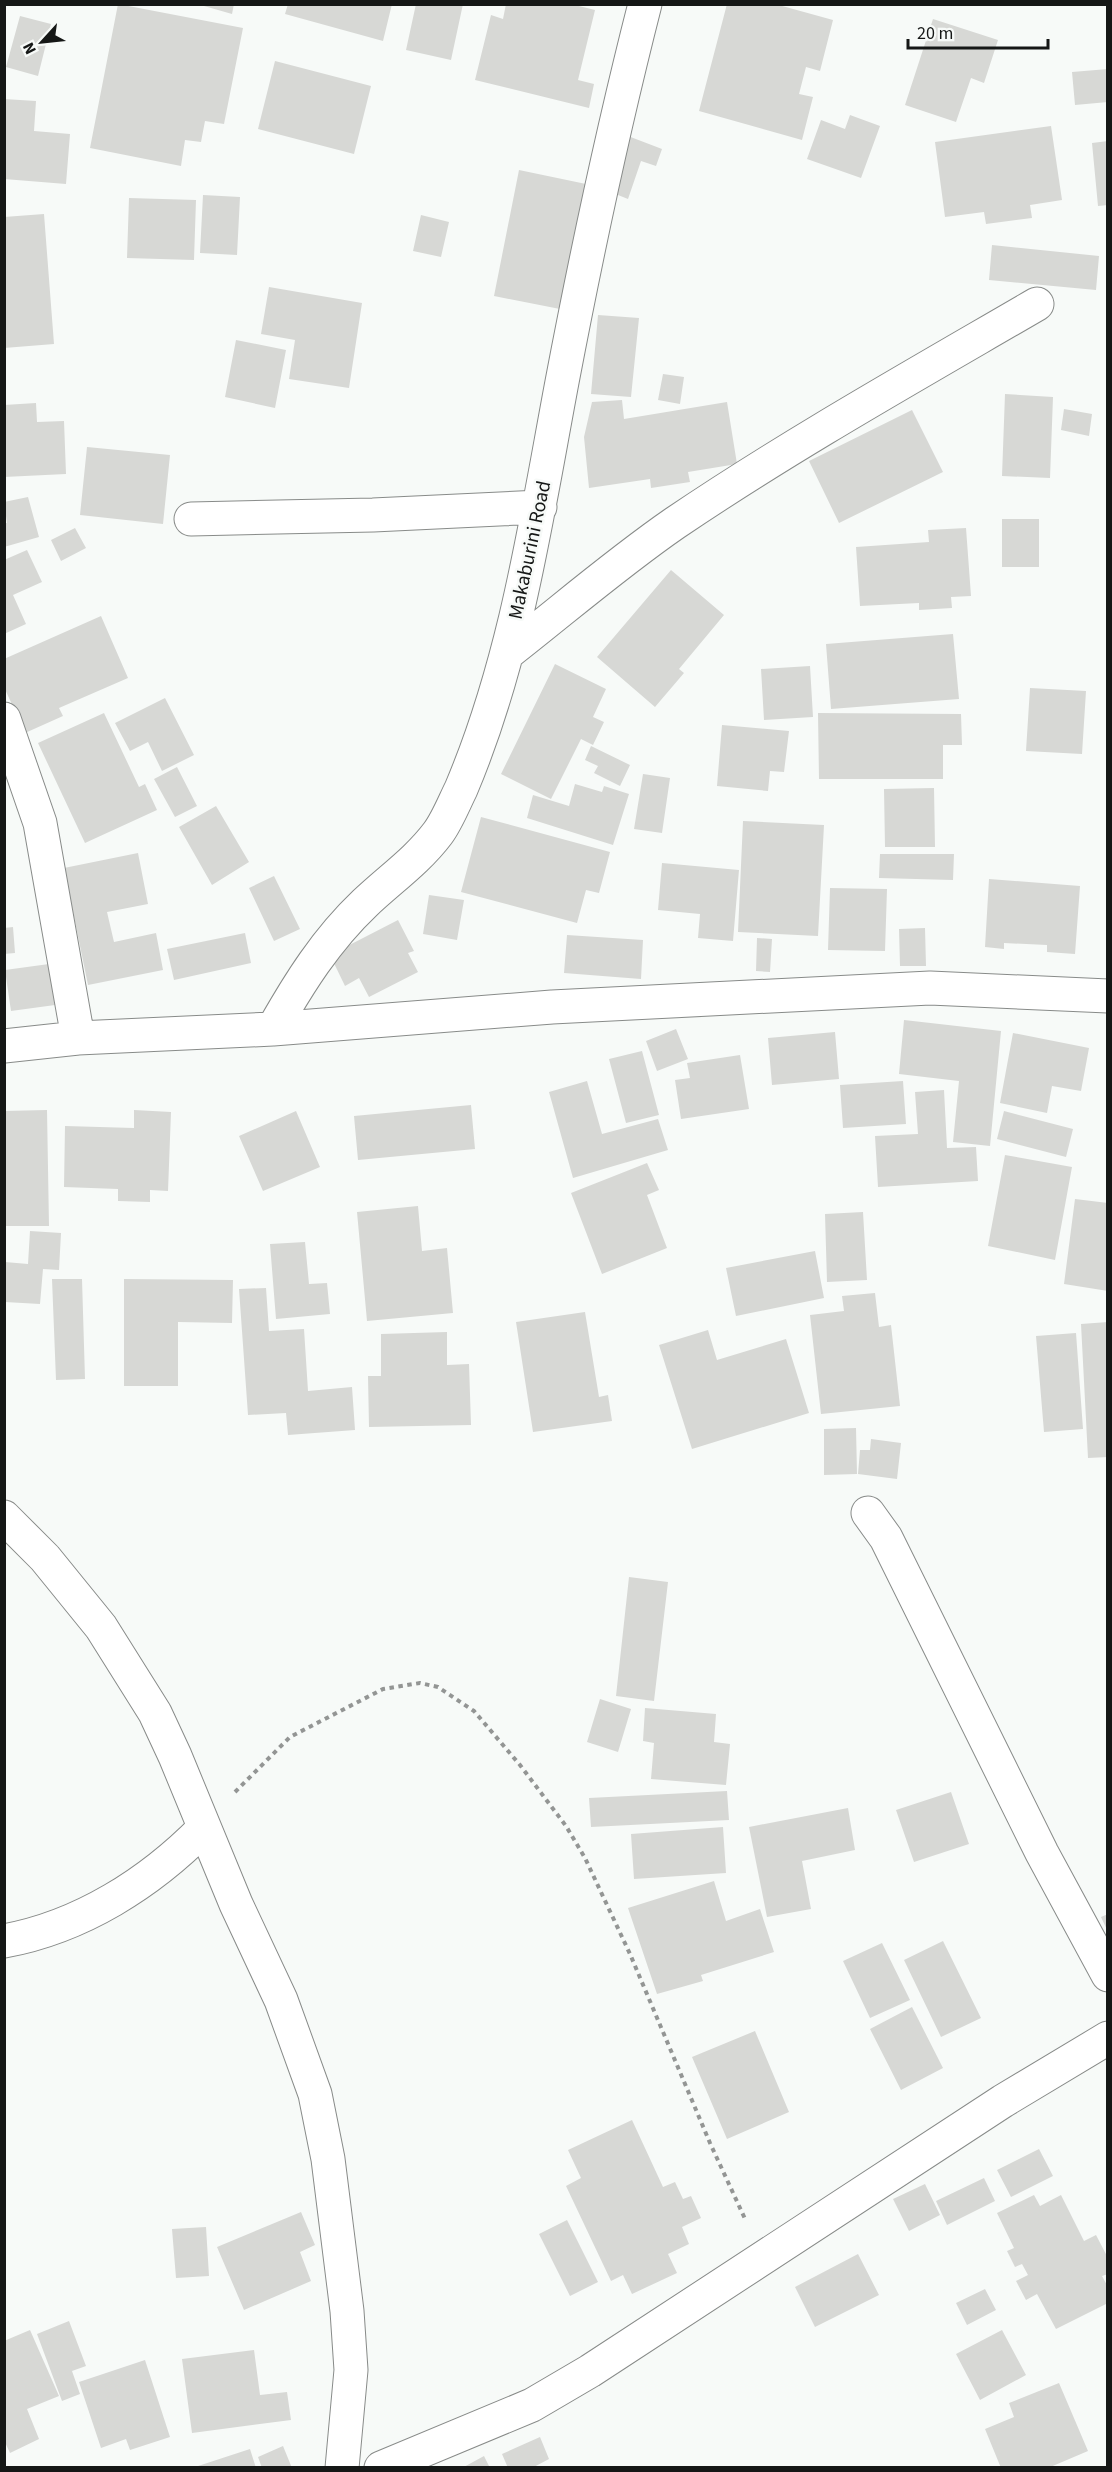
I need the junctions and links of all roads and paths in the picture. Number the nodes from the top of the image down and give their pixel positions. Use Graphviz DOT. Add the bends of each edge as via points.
graph roads {
  1 [pos="645,4"];
  2 [pos="1037,304"];
  3 [pos="540,507"];
  4 [pos="191,519"];
  5 [pos="509,652"];
  6 [pos="4,719"];
  7 [pos="1107,996"];
  8 [pos="273,1029"];
  9 [pos="78,1038"];
  10 [pos="4,1046"];
  11 [pos="868,1513"];
  12 [pos="4,1517"];
  13 [pos="204,1828"];
  14 [pos="4,1941"];
  15 [pos="1107,1976"];
  16 [pos="1107,2038"];
  17 [pos="764,2259"];
  18 [pos="342,2468"];
  19 [pos="381,2468"];
  1 -- 3 [label="street, Makaburini Road" via="562,380"];
  2 -- 5 [label="street" via="821,428 672,525"];
  3 -- 4 [label="street"];
  3 -- 5 [label="street, Makaburini Road"];
  5 -- 8 [label="street, Makaburini Road" via="460,789 438,833 322,949"];
  6 -- 9 [label="street" via="40,823"];
  7 -- 8 [label="street" via="930,988 552,1007"];
  8 -- 9 [label="street"];
  9 -- 10 [label="street"];
  11 -- 15 [label="street" via="886,1538"];
  12 -- 13 [label="street" via="74,1592 129,1670 155,1713"];
  13 -- 14 [label="street" via="176,1857 138,1885 41,1932"];
  13 -- 17 [label="path" via="290,1737 382,1689 420,1683 438,1688 474,1711 520,1765 585,1858"];
  13 -- 18 [label="street" via="281,2000 315,2094 338,2227 350,2359"];
  16 -- 17 [label="street" via="1003,2101"];
  17 -- 19 [label="street" via="532,2405"];
}
